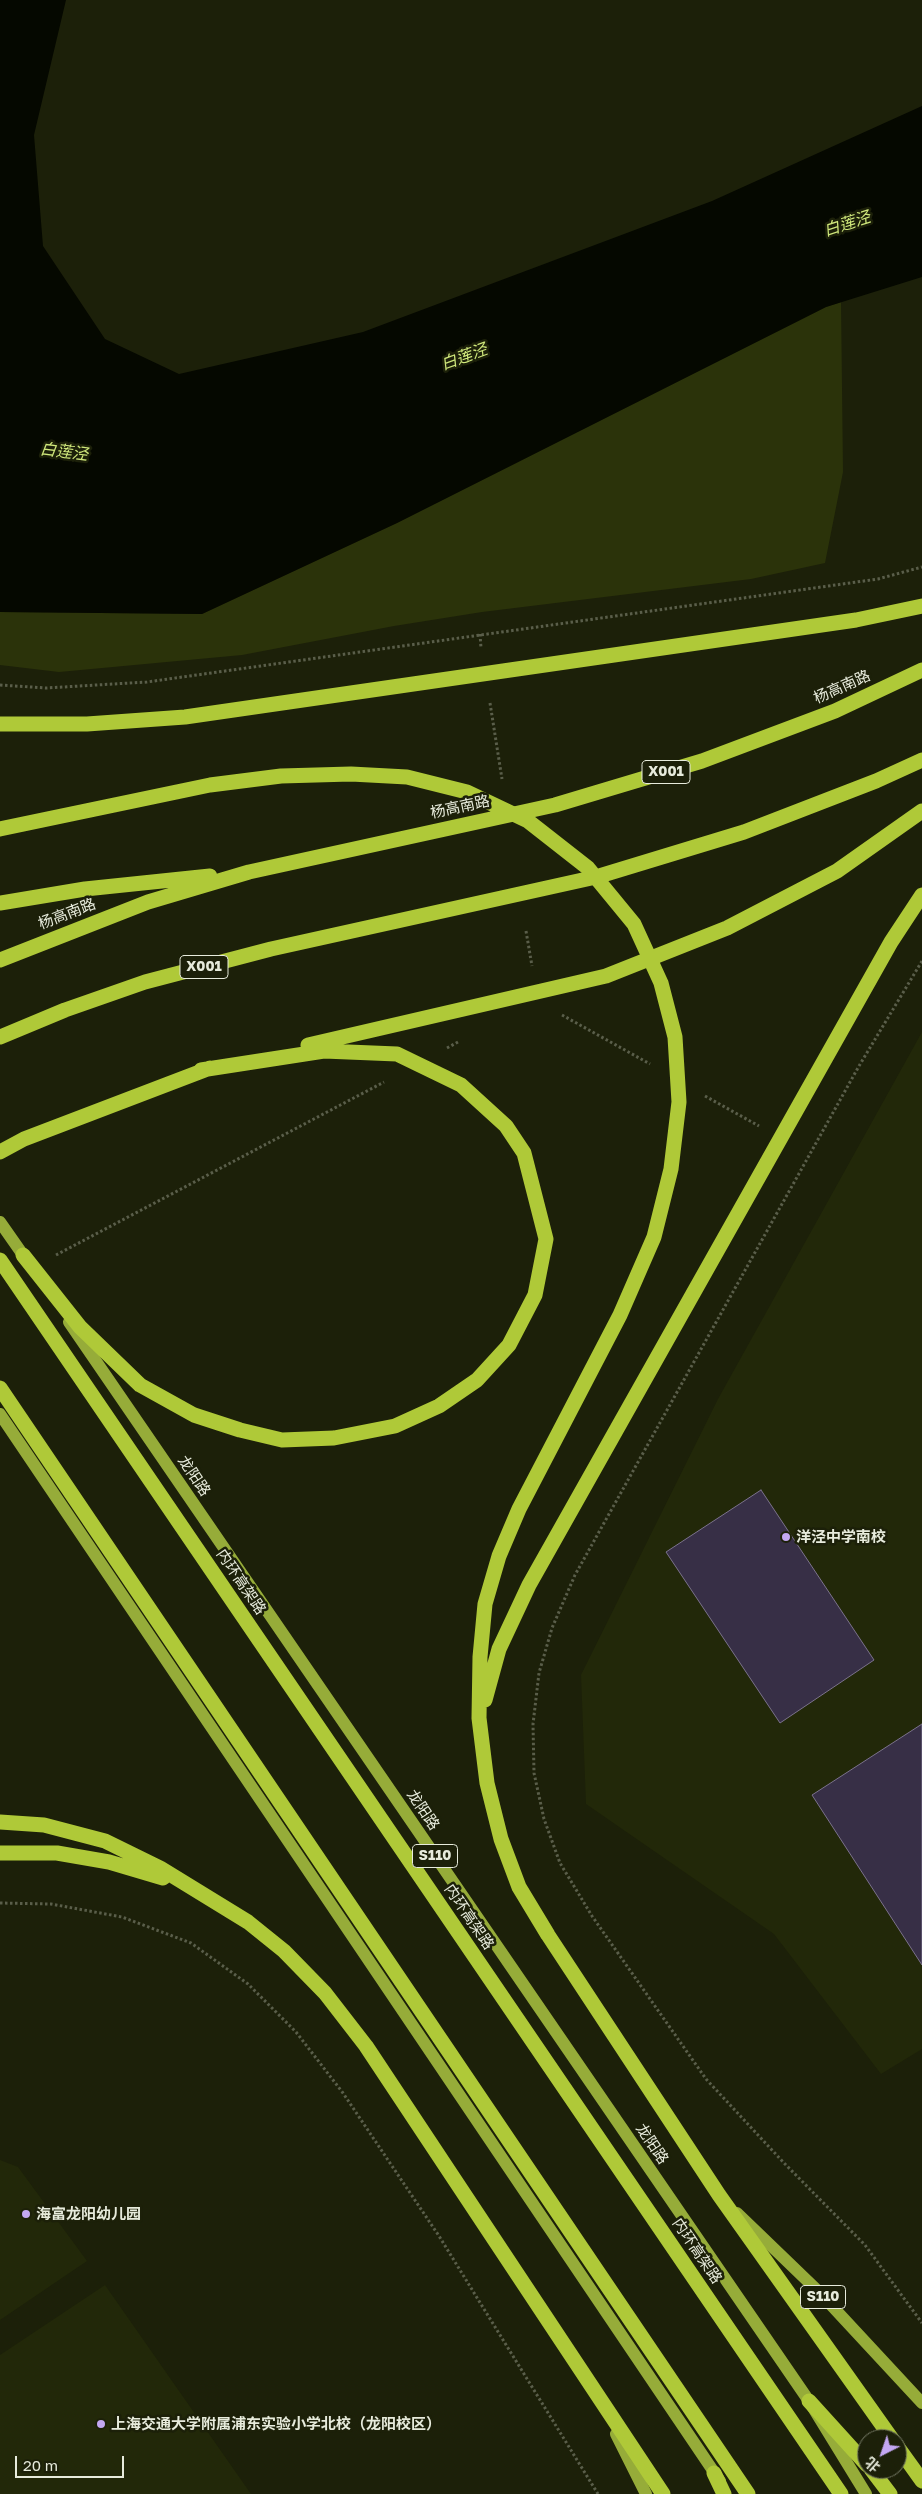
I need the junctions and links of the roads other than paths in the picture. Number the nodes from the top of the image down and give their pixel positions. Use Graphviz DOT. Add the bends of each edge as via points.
graph roads {
  1 [pos="922,606"];
  2 [pos="922,670"];
  3 [pos="0,724"];
  4 [pos="922,760"];
  5 [pos="922,811"];
  6 [pos="0,829"];
  7 [pos="249,872"];
  8 [pos="922,895"];
  9 [pos="0,903"];
  10 [pos="0,960"];
  11 [pos="0,1037"];
  12 [pos="201,1070"];
  13 [pos="0,1152"];
  14 [pos="0,1222"];
  15 [pos="23,1255"];
  16 [pos="0,1260"];
  17 [pos="0,1388"];
  18 [pos="0,1414"];
  19 [pos="479,1718"];
  20 [pos="0,1822"];
  21 [pos="0,1853"];
  22 [pos="207,1897"];
  23 [pos="719,2195"];
  24 [pos="591,2383"];
  25 [pos="809,2401"];
  26 [pos="922,2403"];
  27 [pos="885,2429"];
  28 [pos="857,2454"];
  29 [pos="907,2460"];
  30 [pos="714,2473"];
  31 [pos="878,2479"];
  32 [pos="922,2481"];
  33 [pos="646,2494"];
  34 [pos="663,2494"];
  35 [pos="724,2494"];
  36 [pos="731,2494"];
  37 [pos="748,2494"];
  38 [pos="841,2494"];
  39 [pos="866,2494"];
  40 [pos="890,2494"];
  1 -- 3 [label="highway" via="846,622 185,717 87,724"];
  2 -- 7 [label="highway, 杨高南路 / X001" via="835,711 702,761 555,805"];
  4 -- 11 [label="highway, X001" via="867,785 735,835 596,877 271,949 145,982"];
  5 -- 12 [label="highway" via="837,870 727,928 606,976"];
  6 -- 19 [label="highway" via="210,785 272,777 351,774 407,777 466,792 528,821 588,868 634,924 661,983 675,1037 678,1102 671,1169 654,1237 620,1315 519,1509 499,1556 485,1604"];
  7 -- 9 [label="highway" via="85,889"];
  7 -- 10 [label="highway, 杨高南路 / X001" via="148,902"];
  8 -- 19 [label="highway" via="891,942 529,1585 499,1649"];
  12 -- 13 [label="highway" via="24,1139"];
  12 -- 15 [label="highway" via="324,1051 397,1054 461,1085 506,1126 524,1153 546,1239 535,1295 509,1344 477,1380 439,1406 395,1426 334,1438 282,1440 240,1430 194,1415 140,1385 80,1327"];
  14 -- 15 [label="main road, 龙阳路 / S110"];
  15 -- 25 [label="main road, 龙阳路 / S110"];
  16 -- 38 [label="highway, 内环高架路"];
  17 -- 37 [label="highway"];
  18 -- 30 [label="main road"];
  19 -- 23 [label="highway, S110" via="487,1783 501,1839 519,1886"];
  20 -- 22 [label="highway" via="44,1825 105,1841 160,1868"];
  21 -- 22 [label="highway" via="57,1853 109,1862 156,1875"];
  22 -- 24 [label="highway" via="256,1928 325,1993 366,2046"];
  23 -- 26 [label="main road, S110" via="819,2292"];
  23 -- 27 [label="highway"];
  24 -- 33 [label="main road"];
  24 -- 34 [label="highway"];
  25 -- 28 [label="highway"];
  25 -- 39 [label="main road, 龙阳路 / S110"];
  29 -- 32 [label="highway"];
  30 -- 35 [label="highway"];
  30 -- 36 [label="main road"];
  31 -- 40 [label="highway"];
}
